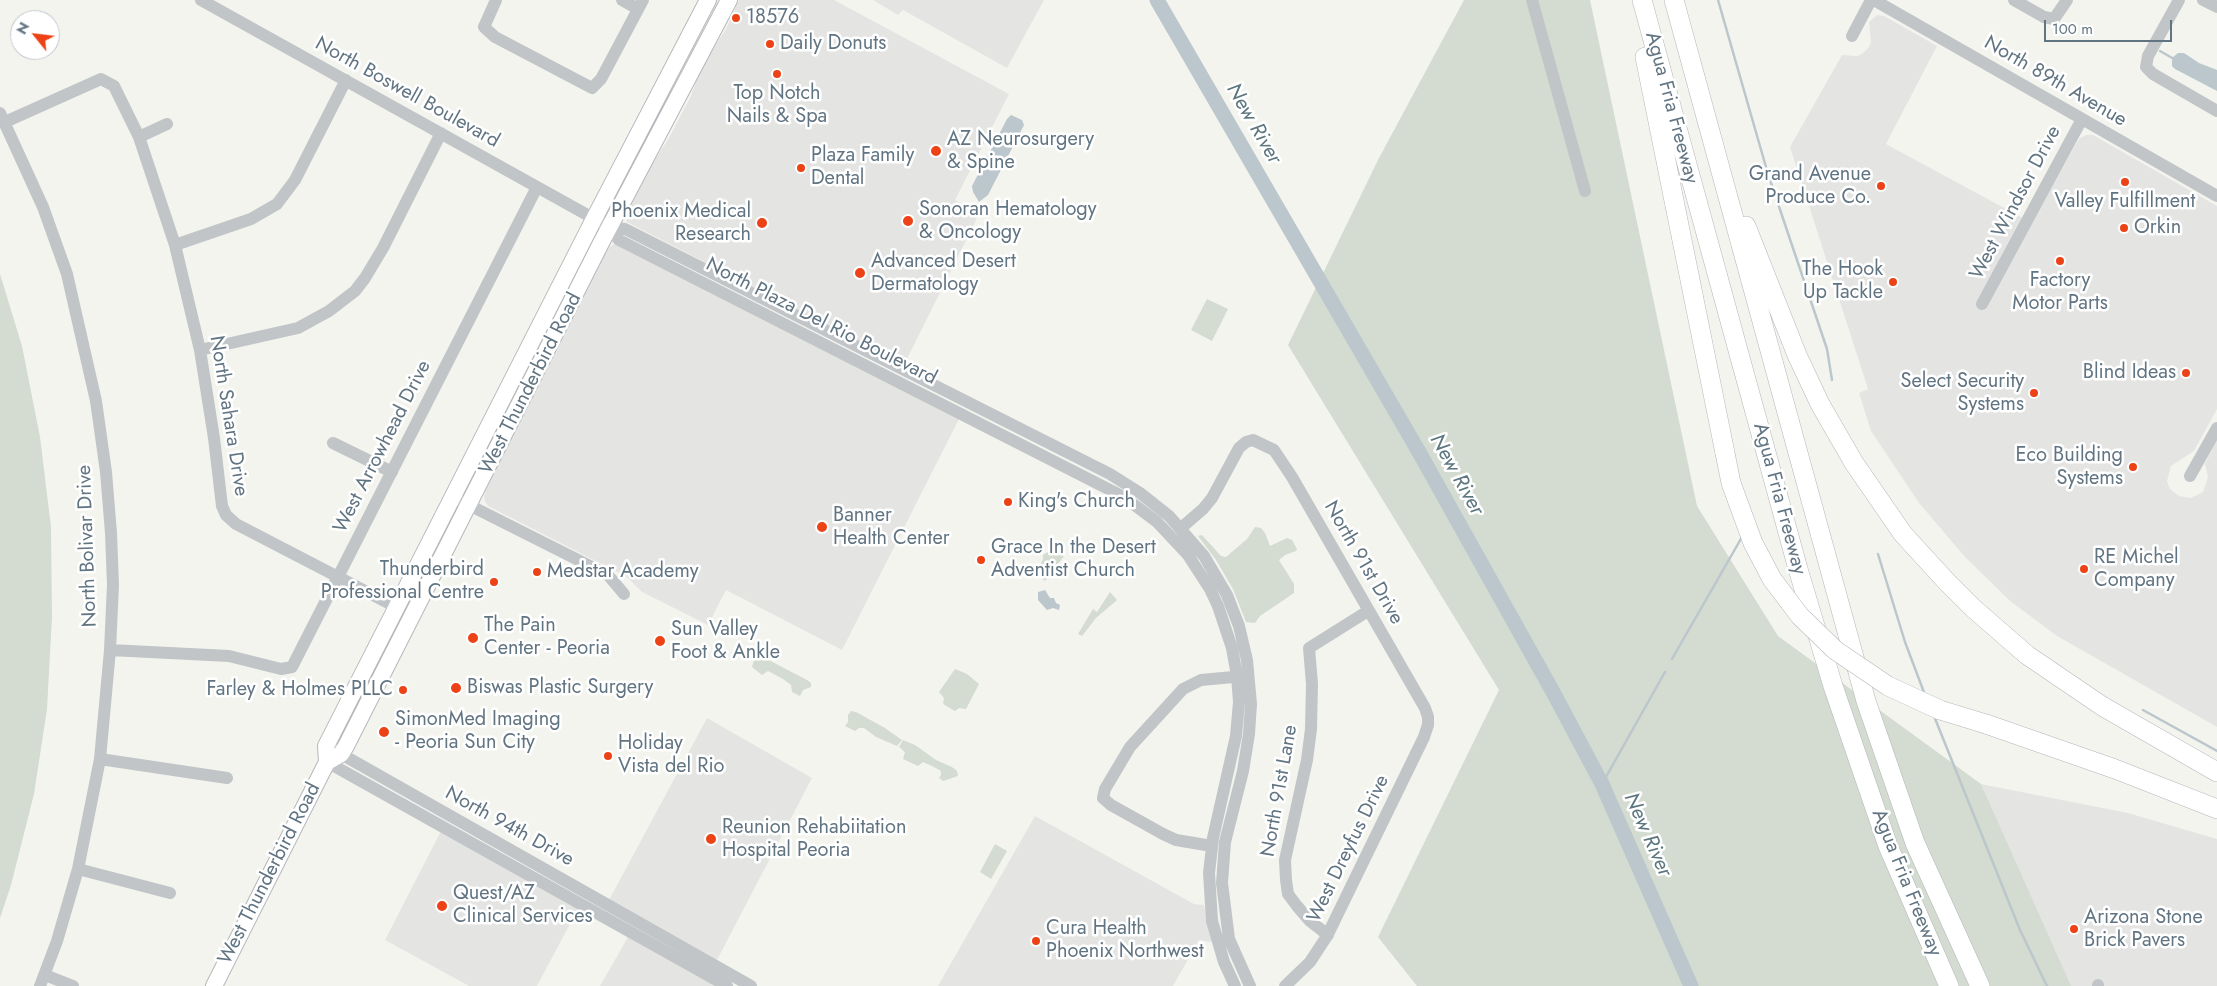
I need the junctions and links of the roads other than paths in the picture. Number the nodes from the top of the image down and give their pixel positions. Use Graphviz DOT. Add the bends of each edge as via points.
graph roads {
  1 [pos="201,0"];
  2 [pos="496,0"];
  3 [pos="622,0"];
  4 [pos="708,0"];
  5 [pos="729,0"];
  6 [pos="1532,0"];
  7 [pos="1632,0"];
  8 [pos="1642,0"];
  9 [pos="1674,0"];
  10 [pos="1873,0"];
  11 [pos="2014,0"];
  12 [pos="2067,0"];
  13 [pos="2179,0"];
  14 [pos="2204,0"];
  15 [pos="640,4"];
  16 [pos="2217,8"];
  17 [pos="1852,36"];
  18 [pos="346,80"];
  19 [pos="2217,111"];
  20 [pos="2,118"];
  21 [pos="2082,119"];
  22 [pos="167,124"];
  23 [pos="441,133"];
  24 [pos="139,138"];
  25 [pos="1719,168"];
  26 [pos="537,187"];
  27 [pos="1585,191"];
  28 [pos="2217,196"];
  29 [pos="594,219"];
  30 [pos="609,227"];
  31 [pos="175,245"];
  32 [pos="705,269"];
  33 [pos="699,280"];
  34 [pos="1982,304"];
  35 [pos="811,322"];
  36 [pos="804,335"];
  37 [pos="200,350"];
  38 [pos="882,359"];
  39 [pos="876,371"];
  40 [pos="956,396"];
  41 [pos="950,408"];
  42 [pos="2217,428"];
  43 [pos="1022,430"];
  44 [pos="1017,442"];
  45 [pos="333,443"];
  46 [pos="392,472"];
  47 [pos="2190,476"];
  48 [pos="452,496"];
  49 [pos="1143,503"];
  50 [pos="470,505"];
  51 [pos="1181,528"];
  52 [pos="338,577"];
  53 [pos="1215,585"];
  54 [pos="624,594"];
  55 [pos="396,607"];
  56 [pos="1368,611"];
  57 [pos="110,650"];
  58 [pos="384,670"];
  59 [pos="1243,676"];
  60 [pos="1428,717"];
  61 [pos="332,754"];
  62 [pos="100,759"];
  63 [pos="2217,772"];
  64 [pos="227,778"];
  65 [pos="2217,809"];
  66 [pos="433,813"];
  67 [pos="1212,846"];
  68 [pos="78,869"];
  69 [pos="170,893"];
  70 [pos="588,893"];
  71 [pos="582,905"];
  72 [pos="1218,920"];
  73 [pos="632,926"];
  74 [pos="1328,935"];
  75 [pos="42,981"];
  76 [pos="73,986"];
  77 [pos="214,986"];
  78 [pos="727,986"];
  79 [pos="751,986"];
  80 [pos="1235,986"];
  81 [pos="1250,986"];
  82 [pos="1285,986"];
  83 [pos="1949,986"];
  84 [pos="1980,986"];
  1 -- 18 [label="street, North Boswell Boulevard"];
  2 -- 15 [label="street" via="484,27 495,37 592,88 601,79"];
  3 -- 15 [label="street"];
  4 -- 29 [label="main road, West Thunderbird Road"];
  5 -- 30 [label="main road, West Thunderbird Road"];
  6 -- 27 [label="street"];
  7 -- 65 [label="highway, bridge" via="1732,484 1753,543 1772,579 1806,622 1851,663 1888,686 1940,710 2115,769"];
  8 -- 83 [label="highway, Agua Fria Freeway" via="1833,686 1888,846"];
  9 -- 25 [label="highway, Agua Fria Freeway"];
  10 -- 17 [label="street"];
  10 -- 21 [label="street, North 89th Avenue"];
  11 -- 12 [label="street" via="2054,19"];
  13 -- 19 [label="street" via="2148,56 2146,67"];
  14 -- 16 [label="street"];
  18 -- 23 [label="street, North Boswell Boulevard"];
  18 -- 31 [label="street" via="295,180 277,204 251,219"];
  20 -- 24 [label="street, North Sahara Drive" via="101,79 114,86"];
  20 -- 57 [label="street, North Bolivar Drive" via="43,207 66,274 96,401 111,533"];
  21 -- 28 [label="street, North 89th Avenue"];
  21 -- 34 [label="street, West Windsor Drive"];
  22 -- 24 [label="street"];
  23 -- 26 [label="street, North Boswell Boulevard"];
  23 -- 37 [label="street" via="383,248 354,291 329,311 298,328"];
  24 -- 31 [label="street, North Sahara Drive"];
  25 -- 63 [label="highway" via="1744,218 1796,355 1820,404 1854,463 1903,534 1973,608 2041,666 2102,706"];
  25 -- 84 [label="highway, Agua Fria Freeway" via="1866,701 1916,843"];
  26 -- 29 [label="street, North Boswell Boulevard"];
  26 -- 46 [label="street, West Arrowhead Drive"];
  29 -- 30 [label="street"];
  29 -- 48 [label="main road, West Thunderbird Road"];
  30 -- 32 [label="street, North Plaza Del Rio Boulevard" via="625,229"];
  30 -- 33 [label="street, North Plaza Del Rio Boulevard" via="619,240"];
  30 -- 50 [label="main road, West Thunderbird Road"];
  31 -- 37 [label="street, North Sahara Drive"];
  32 -- 33 [label="street"];
  32 -- 35 [label="street, North Plaza Del Rio Boulevard"];
  33 -- 36 [label="street, North Plaza Del Rio Boulevard"];
  35 -- 36 [label="street"];
  35 -- 38 [label="street, North Plaza Del Rio Boulevard"];
  36 -- 39 [label="street, North Plaza Del Rio Boulevard"];
  37 -- 52 [label="street, North Sahara Drive" via="226,515 236,524"];
  38 -- 39 [label="street"];
  38 -- 40 [label="street, North Plaza Del Rio Boulevard"];
  39 -- 41 [label="street, North Plaza Del Rio Boulevard"];
  40 -- 41 [label="street"];
  40 -- 43 [label="street, North Plaza Del Rio Boulevard"];
  41 -- 44 [label="street, North Plaza Del Rio Boulevard"];
  42 -- 47 [label="street"];
  43 -- 44 [label="street"];
  43 -- 49 [label="street, North Plaza Del Rio Boulevard" via="1110,474"];
  44 -- 49 [label="street, North Plaza Del Rio Boulevard" via="1110,490"];
  45 -- 46 [label="street"];
  46 -- 52 [label="street, West Arrowhead Drive"];
  48 -- 50 [label="street"];
  48 -- 55 [label="main road, West Thunderbird Road"];
  49 -- 51 [label="street, North Plaza Del Rio Boulevard"];
  49 -- 53 [label="street, North Plaza Del Rio Boulevard"];
  50 -- 54 [label="street" via="608,575"];
  50 -- 58 [label="main road, West Thunderbird Road"];
  51 -- 53 [label="street, North Plaza Del Rio Boulevard" via="1204,556"];
  51 -- 56 [label="street, North 91st Drive" via="1212,498 1239,448 1253,440 1274,450 1282,461"];
  52 -- 55 [label="street, North Sahara Drive"];
  52 -- 57 [label="street, West Arrowhead Drive" via="292,667 282,669 228,656"];
  53 -- 59 [label="street, North Plaza Del Rio Boulevard" via="1233,609 1239,626"];
  55 -- 58 [label="main road" via="401,614 387,648"];
  55 -- 61 [label="main road, West Thunderbird Road"];
  56 -- 60 [label="street, North 91st Drive" via="1426,708"];
  56 -- 74 [label="street, North 91st Lane" via="1308,648 1312,684 1311,729 1285,860 1286,880 1288,894 1297,906"];
  57 -- 62 [label="street, North Bolivar Drive"];
  58 -- 61 [label="main road, West Thunderbird Road"];
  59 -- 67 [label="street, North Plaza Del Rio Boulevard" via="1236,736"];
  59 -- 67 [label="street" via="1201,680 1183,690 1130,747 1103,798 1110,805 1176,840"];
  59 -- 72 [label="street, North Plaza Del Rio Boulevard" via="1251,704 1247,752 1223,856"];
  60 -- 74 [label="street, West Dreyfus Drive" via="1424,737"];
  61 -- 66 [label="street, North 94th Drive"];
  61 -- 77 [label="main road, West Thunderbird Road"];
  62 -- 64 [label="street"];
  62 -- 68 [label="street, North Bolivar Drive"];
  66 -- 70 [label="street, North 94th Drive"];
  66 -- 71 [label="street, North 94th Drive"];
  67 -- 72 [label="street, North Plaza Del Rio Boulevard" via="1209,879"];
  68 -- 69 [label="street"];
  68 -- 75 [label="street, North Bolivar Drive"];
  70 -- 71 [label="street"];
  70 -- 73 [label="street, North 94th Drive"];
  71 -- 73 [label="street, North 94th Drive"];
  72 -- 80 [label="street, North Plaza Del Rio Boulevard" via="1224,962"];
  72 -- 81 [label="street, North Plaza Del Rio Boulevard"];
  73 -- 78 [label="street, North 94th Drive"];
  73 -- 79 [label="street, North 94th Drive"];
  74 -- 82 [label="street, West Dreyfus Drive" via="1310,962"];
  75 -- 76 [label="street"];
}
